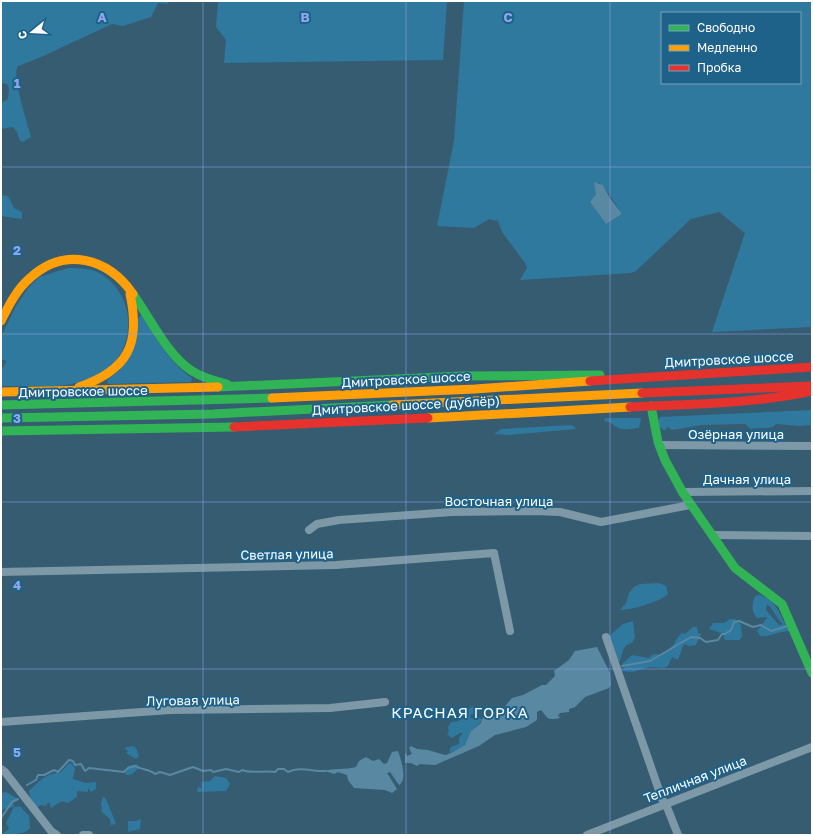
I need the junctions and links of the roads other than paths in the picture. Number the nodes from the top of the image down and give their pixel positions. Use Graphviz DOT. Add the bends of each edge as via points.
graph roads {
  1 [pos="129,288"];
  2 [pos="1,321"];
  3 [pos="812,367"];
  4 [pos="652,377"];
  5 [pos="812,386"];
  6 [pos="238,387"];
  7 [pos="812,391"];
  8 [pos="1,392"];
  9 [pos="63,392"];
  10 [pos="1,405"];
  11 [pos="651,406"];
  12 [pos="1,418"];
  13 [pos="1,431"];
  14 [pos="46,432"];
  15 [pos="1,439"];
  16 [pos="660,445"];
  17 [pos="812,446"];
  18 [pos="812,491"];
  19 [pos="682,492"];
  20 [pos="690,505"];
  21 [pos="309,530"];
  22 [pos="713,535"];
  23 [pos="812,536"];
  24 [pos="1,572"];
  25 [pos="510,631"];
  26 [pos="606,637"];
  27 [pos="812,672"];
  28 [pos="385,702"];
  29 [pos="1,722"];
  30 [pos="812,747"];
  31 [pos="1,769"];
  32 [pos="666,803"];
  33 [pos="55,834"];
  34 [pos="83,835"];
  35 [pos="89,835"];
  36 [pos="587,835"];
  37 [pos="678,835"];
  1 -- 2 [label="main road" via="118,275 100,264 68,258 42,268 24,281"];
  1 -- 6 [label="main road" via="180,362 200,376"];
  1 -- 9 [label="main road" via="135,308 136,329 133,344 126,358 105,378"];
  3 -- 4 [label="main road, Дмитровское шоссе"];
  4 -- 6 [label="main road, Дмитровское шоссе (дублёр)" via="463,376"];
  4 -- 10 [label="main road, Дмитровское шоссе" via="475,389 213,401"];
  5 -- 12 [label="main road, Дмитровское шоссе" via="120,418"];
  6 -- 9 [label="main road, Дмитровское шоссе (дублёр)"];
  7 -- 11 [label="main road, Дмитровское шоссе (дублёр)" via="747,401"];
  8 -- 9 [label="main road, Дмитровское шоссе (дублёр)"];
  11 -- 14 [label="main road, Дмитровское шоссе (дублёр)" via="263,426"];
  11 -- 16 [label="main road" via="652,420"];
  13 -- 14 [label="main road, Дмитровское шоссе (дублёр)"];
  14 -- 15 [label="main road"];
  16 -- 17 [label="street, Озёрная улица"];
  16 -- 19 [label="main road"];
  18 -- 19 [label="street, Дачная улица"];
  19 -- 20 [label="main road"];
  20 -- 21 [label="street, Восточная улица" via="601,522 554,512 452,512 340,520 317,524"];
  20 -- 22 [label="main road"];
  22 -- 23 [label="street"];
  22 -- 27 [label="main road" via="738,571 770,592 782,604"];
  24 -- 25 [label="street, Светлая улица" via="336,565 494,554"];
  26 -- 32 [label="street" via="662,799"];
  28 -- 29 [label="street, Луговая улица" via="330,708 170,710"];
  30 -- 32 [label="street, Тепличная улица"];
  31 -- 33 [label="street"];
  32 -- 36 [label="street, Тепличная улица"];
  32 -- 37 [label="street"];
  34 -- 35 [label="street"];
}
